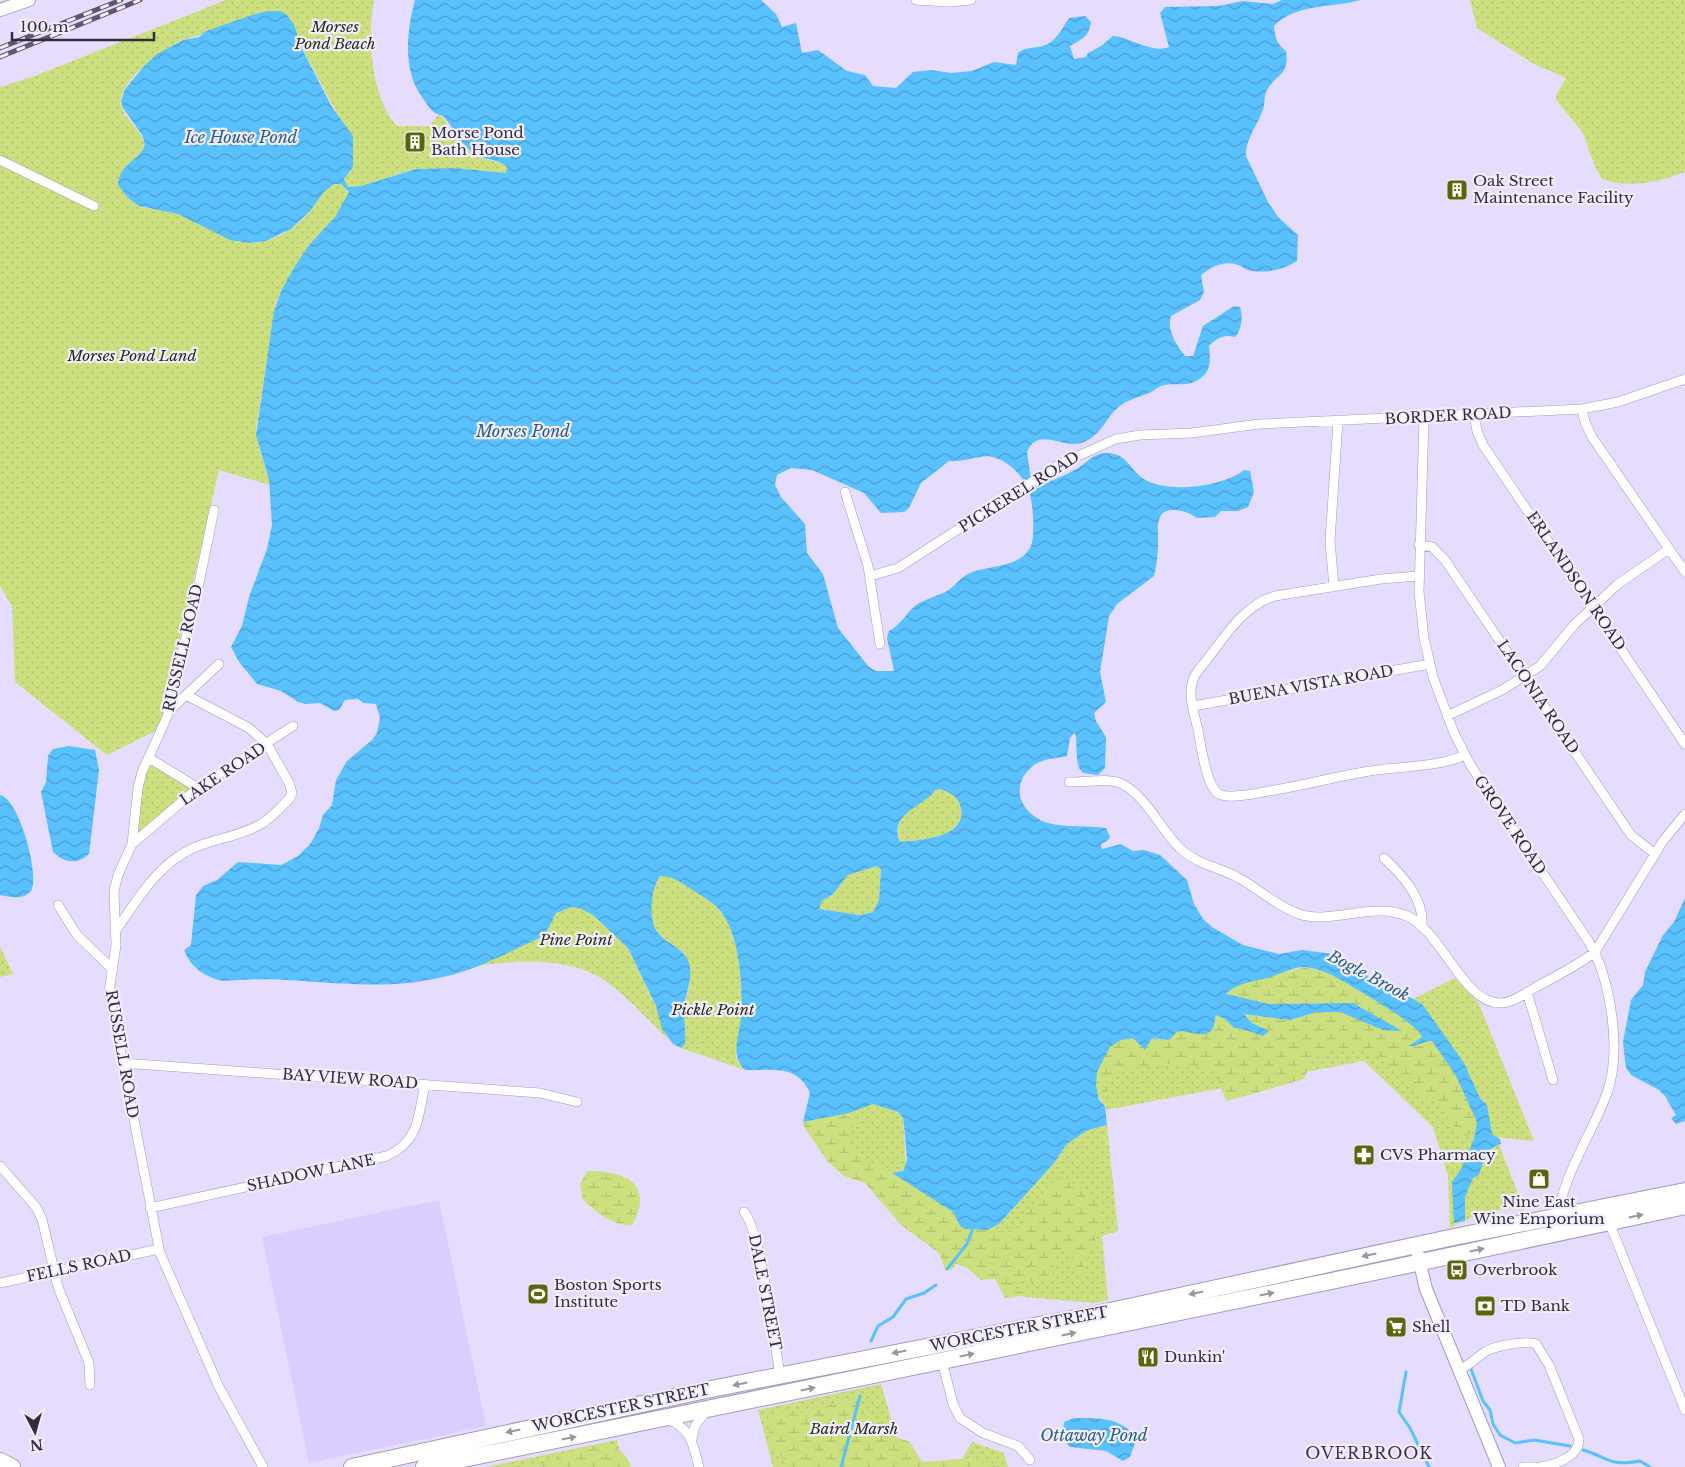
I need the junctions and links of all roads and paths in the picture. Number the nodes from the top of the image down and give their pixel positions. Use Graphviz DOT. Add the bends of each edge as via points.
graph roads {
  1 [pos="29,0"];
  2 [pos="916,0"];
  3 [pos="971,0"];
  4 [pos="0,10"];
  5 [pos="0,160"];
  6 [pos="94,206"];
  7 [pos="1685,379"];
  8 [pos="1582,409"];
  9 [pos="1474,414"];
  10 [pos="1424,417"];
  11 [pos="1338,421"];
  12 [pos="1207,431"];
  13 [pos="845,492"];
  14 [pos="214,510"];
  15 [pos="1419,545"];
  16 [pos="1669,549"];
  17 [pos="1685,572"];
  18 [pos="870,576"];
  19 [pos="1418,576"];
  20 [pos="1334,587"];
  21 [pos="1594,607"];
  22 [pos="880,644"];
  23 [pos="219,664"];
  24 [pos="1430,664"];
  25 [pos="1524,676"];
  26 [pos="186,695"];
  27 [pos="1193,706"];
  28 [pos="168,712"];
  29 [pos="1447,716"];
  30 [pos="293,726"];
  31 [pos="267,744"];
  32 [pos="1685,744"];
  33 [pos="1464,755"];
  34 [pos="149,758"];
  35 [pos="1069,782"];
  36 [pos="198,788"];
  37 [pos="1685,814"];
  38 [pos="132,844"];
  39 [pos="1655,854"];
  40 [pos="1384,858"];
  41 [pos="58,905"];
  42 [pos="1422,926"];
  43 [pos="117,929"];
  44 [pos="1595,952"];
  45 [pos="112,969"];
  46 [pos="1527,992"];
  47 [pos="122,1064"];
  48 [pos="1552,1080"];
  49 [pos="425,1084"];
  50 [pos="577,1102"];
  51 [pos="0,1166"];
  52 [pos="1685,1191"];
  53 [pos="1685,1206"];
  54 [pos="150,1208"];
  55 [pos="744,1212"];
  56 [pos="1558,1216"];
  57 [pos="1609,1222"];
  58 [pos="1417,1245"];
  59 [pos="159,1249"];
  60 [pos="1420,1263"];
  61 [pos="54,1271"];
  62 [pos="0,1283"];
  63 [pos="942,1360"];
  64 [pos="1459,1370"];
  65 [pos="780,1375"];
  66 [pos="90,1385"];
  67 [pos="709,1409"];
  68 [pos="1685,1410"];
  69 [pos="664,1418"];
  70 [pos="692,1440"];
  71 [pos="1030,1460"];
  72 [pos="0,1461"];
  73 [pos="12,1467"];
  74 [pos="263,1467"];
  75 [pos="352,1467"];
  76 [pos="424,1467"];
  77 [pos="698,1467"];
  78 [pos="1499,1467"];
  79 [pos="1522,1467"];
  80 [pos="1534,1467"];
  81 [pos="1540,1467"];
  1 -- 4 [label="street"];
  2 -- 3 [label="street"];
  5 -- 6 [label="street"];
  7 -- 8 [label="street, BORDER ROAD" via="1618,402"];
  8 -- 9 [label="street, BORDER ROAD"];
  8 -- 16 [label="street" via="1592,437"];
  9 -- 10 [label="street, BORDER ROAD"];
  9 -- 21 [label="street, ERLANDSON ROAD" via="1483,445"];
  10 -- 11 [label="street, BORDER ROAD"];
  10 -- 15 [label="street, GROVE ROAD"];
  11 -- 12 [label="street, BORDER ROAD" via="1260,424"];
  11 -- 20 [label="street" via="1330,542"];
  12 -- 18 [label="street, PICKEREL ROAD" via="1140,434 1116,439 1073,457 907,563 889,572"];
  13 -- 18 [label="street"];
  14 -- 28 [label="street, RUSSELL ROAD"];
  15 -- 19 [label="street, GROVE ROAD"];
  15 -- 25 [label="street, LACONIA ROAD" via="1441,554"];
  16 -- 17 [label="street"];
  16 -- 21 [label="street" via="1634,571"];
  18 -- 22 [label="street"];
  19 -- 20 [label="street"];
  19 -- 24 [label="street, GROVE ROAD" via="1422,624"];
  20 -- 27 [label="street" via="1275,596 1249,609 1191,682"];
  21 -- 25 [label="street" via="1568,631 1545,661"];
  21 -- 32 [label="street, ERLANDSON ROAD"];
  23 -- 26 [label="street"];
  24 -- 27 [label="street, BUENA VISTA ROAD"];
  24 -- 29 [label="street, GROVE ROAD"];
  25 -- 29 [label="street"];
  25 -- 39 [label="street, LACONIA ROAD" via="1631,835"];
  26 -- 28 [label="street"];
  26 -- 31 [label="street" via="249,728"];
  27 -- 33 [label="street" via="1209,780 1215,791 1231,796 1447,761"];
  28 -- 34 [label="street, RUSSELL ROAD"];
  29 -- 33 [label="street, GROVE ROAD"];
  30 -- 31 [label="street, LAKE ROAD"];
  31 -- 36 [label="street, LAKE ROAD"];
  31 -- 43 [label="street" via="289,783 290,798 262,824 203,844 175,858 138,896"];
  33 -- 44 [label="street, GROVE ROAD"];
  34 -- 36 [label="street"];
  34 -- 38 [label="street, RUSSELL ROAD" via="138,788"];
  35 -- 42 [label="street" via="1122,784 1140,798 1170,838 1189,856 1235,876 1299,914 1315,917 1389,912 1406,916"];
  36 -- 38 [label="street, LAKE ROAD"];
  37 -- 39 [label="street"];
  38 -- 43 [label="street, RUSSELL ROAD" via="114,891"];
  39 -- 44 [label="street"];
  40 -- 42 [label="street" via="1409,884 1421,912"];
  41 -- 45 [label="street" via="77,935"];
  42 -- 46 [label="street" via="1488,1002 1501,1003"];
  43 -- 45 [label="street, RUSSELL ROAD"];
  44 -- 46 [label="street"];
  44 -- 56 [label="street, GROVE ROAD" via="1608,994 1612,1073 1607,1092 1564,1190"];
  45 -- 47 [label="street, RUSSELL ROAD" via="109,992"];
  46 -- 48 [label="street"];
  47 -- 49 [label="street, BAY VIEW ROAD"];
  47 -- 54 [label="street, RUSSELL ROAD"];
  49 -- 50 [label="street, BAY VIEW ROAD" via="540,1093"];
  49 -- 54 [label="street, SHADOW LANE" via="414,1134 406,1145 387,1156"];
  51 -- 61 [label="street" via="41,1215"];
  52 -- 56 [label="highway, WORCESTER STREET"];
  57 -- 53 [label="highway, WORCESTER STREET, one-way"];
  54 -- 59 [label="street, RUSSELL ROAD"];
  55 -- 65 [label="street, DALE STREET" via="751,1223"];
  56 -- 58 [label="highway, WORCESTER STREET"];
  60 -- 57 [label="highway, WORCESTER STREET, one-way"];
  57 -- 68 [label="street"];
  58 -- 60 [label="street"];
  58 -- 65 [label="highway, WORCESTER STREET, one-way" via="1086,1316"];
  59 -- 61 [label="street, FELLS ROAD"];
  59 -- 74 [label="street, RUSSELL ROAD" via="219,1387"];
  63 -- 60 [label="highway, WORCESTER STREET, one-way"];
  60 -- 64 [label="street" via="1426,1289"];
  61 -- 62 [label="street, FELLS ROAD"];
  61 -- 66 [label="street" via="87,1355"];
  67 -- 63 [label="highway, WORCESTER STREET, one-way"];
  63 -- 71 [label="street" via="953,1404 960,1418 983,1433 1018,1446"];
  64 -- 78 [label="street"];
  64 -- 81 [label="street" via="1488,1350 1526,1341 1540,1348 1579,1439 1571,1455"];
  65 -- 75 [label="highway, WORCESTER STREET, one-way"];
  67 -- 69 [label="highway, WORCESTER STREET"];
  67 -- 70 [label="street" via="696,1424"];
  69 -- 70 [label="street" via="683,1427"];
  76 -- 69 [label="highway, WORCESTER STREET, one-way"];
  70 -- 77 [label="street"];
  72 -- 73 [label="highway"];
  79 -- 80 [label="street"];
}
